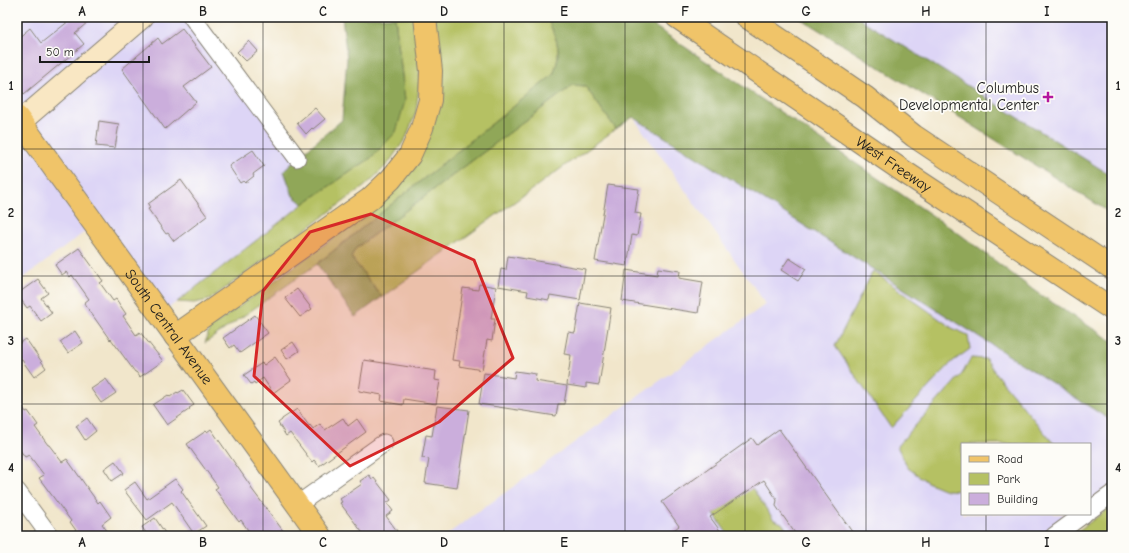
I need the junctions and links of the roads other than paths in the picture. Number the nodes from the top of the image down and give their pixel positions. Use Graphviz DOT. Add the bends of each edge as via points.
graph roads {
  1 [pos="142,17"];
  2 [pos="192,17"];
  3 [pos="425,17"];
  4 [pos="678,17"];
  5 [pos="747,17"];
  6 [pos="19,119"];
  7 [pos="297,158"];
  8 [pos="1112,268"];
  9 [pos="1112,309"];
  10 [pos="175,336"];
  11 [pos="384,443"];
  12 [pos="17,491"];
  13 [pos="1112,494"];
  14 [pos="298,505"];
  15 [pos="1091,509"];
  16 [pos="1083,515"];
  17 [pos="50,536"];
  18 [pos="320,536"];
  19 [pos="1054,536"];
  1 -- 6 [label="main road"];
  2 -- 7 [label="street"];
  3 -- 10 [label="main road" via="431,71 430,100 422,128 410,155 391,179 370,198"];
  4 -- 9 [label="main road, West Freeway"];
  5 -- 8 [label="main road" via="866,97 914,136"];
  6 -- 10 [label="main road, South Central Avenue"];
  10 -- 14 [label="main road, South Central Avenue"];
  11 -- 14 [label="street"];
  12 -- 17 [label="street"];
  13 -- 15 [label="street"];
  14 -- 18 [label="main road, South Central Avenue"];
  16 -- 19 [label="street"];
}
